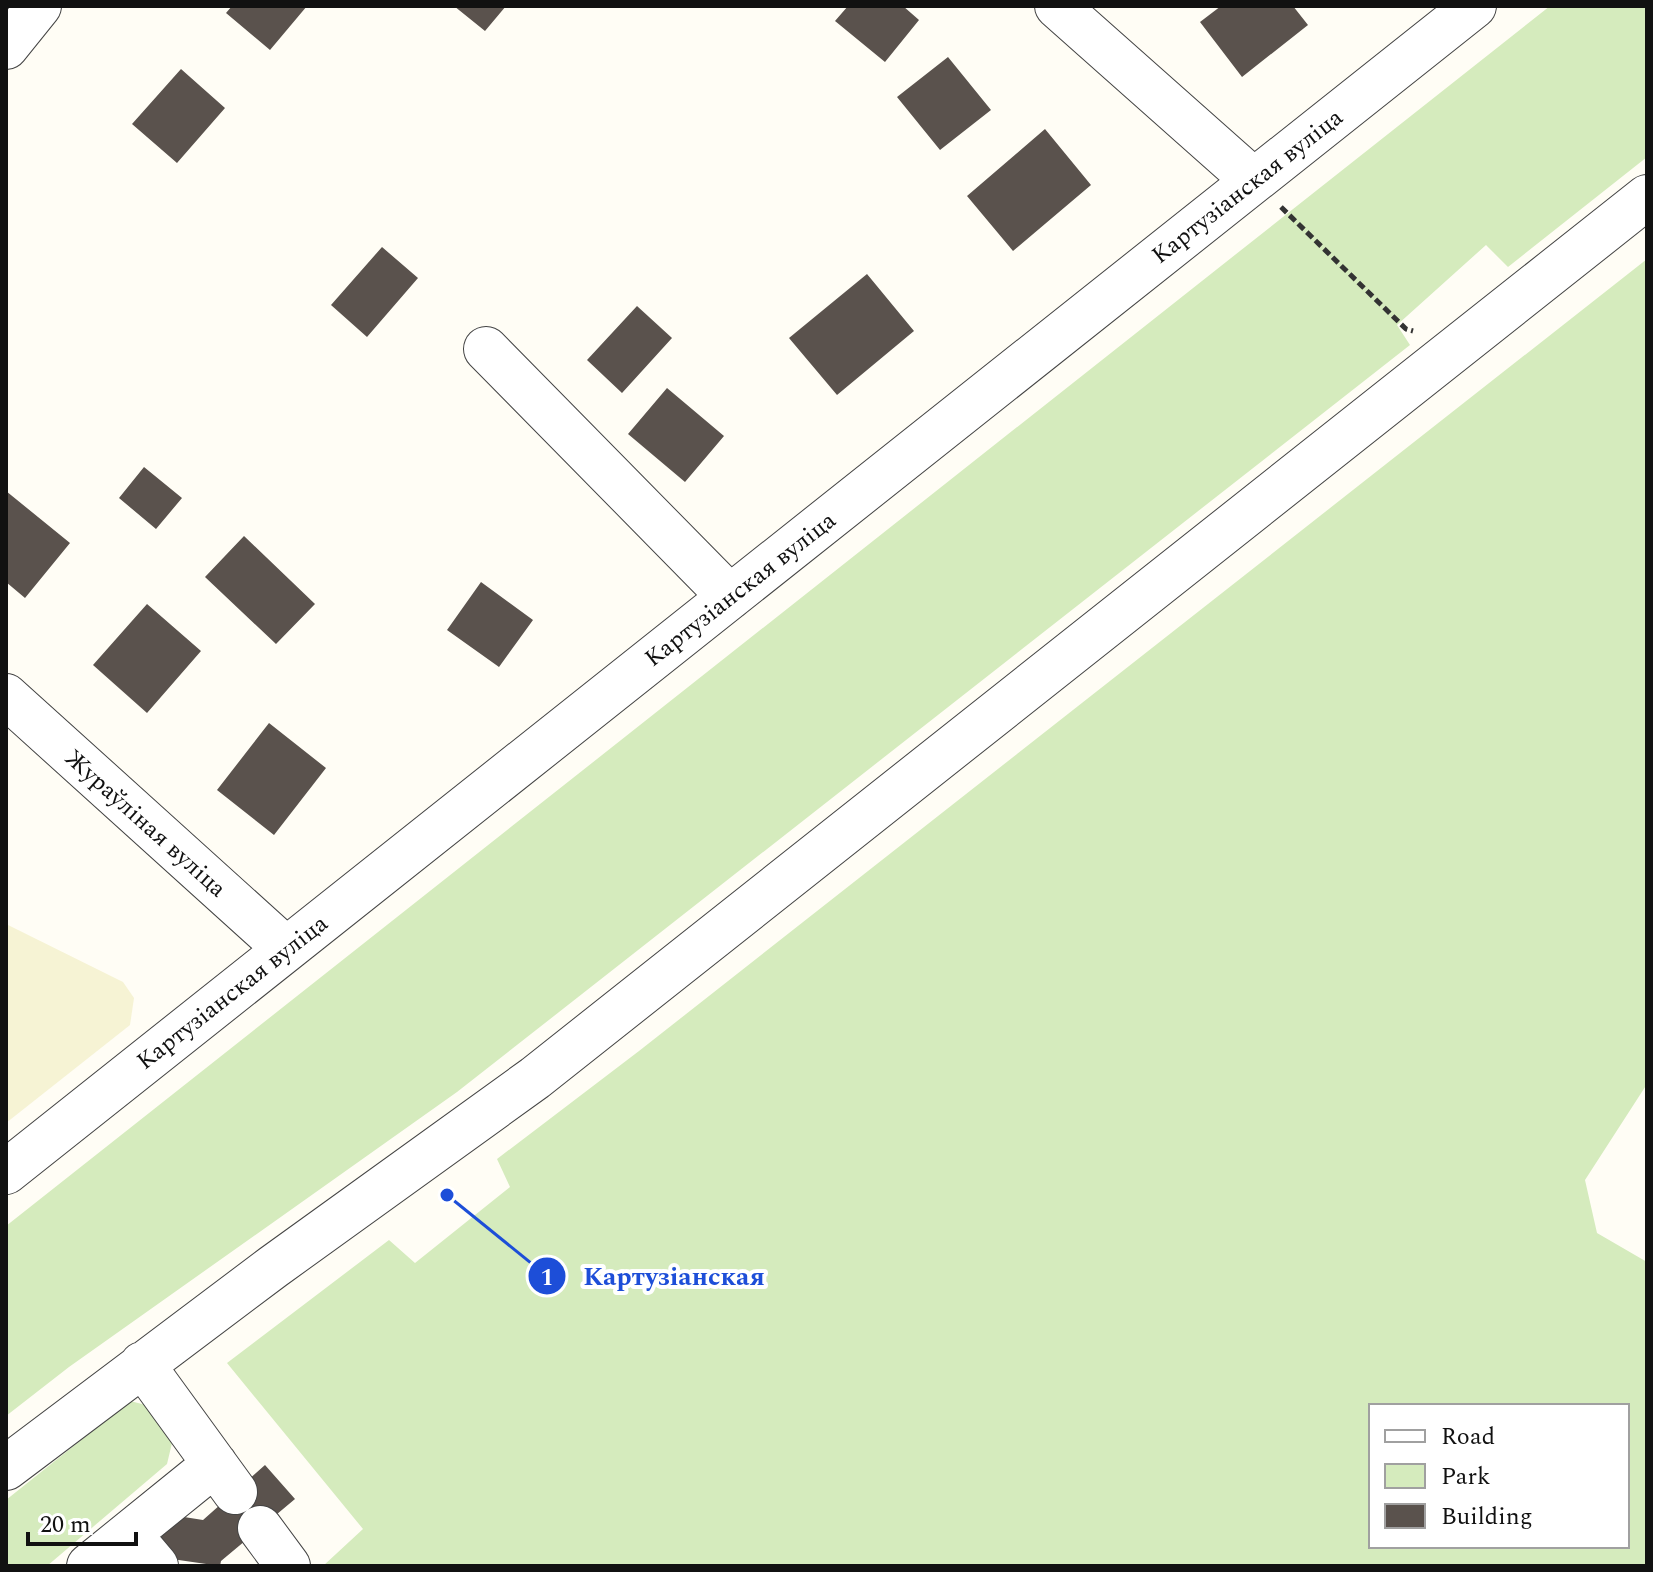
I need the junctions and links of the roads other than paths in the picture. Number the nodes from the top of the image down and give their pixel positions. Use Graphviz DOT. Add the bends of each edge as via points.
graph roads {
  1 [pos="39,6"];
  2 [pos="1057,6"];
  3 [pos="1474,6"];
  4 [pos="6,47"];
  5 [pos="1253,180"];
  6 [pos="1647,197"];
  7 [pos="486,349"];
  8 [pos="730,597"];
  9 [pos="6,696"];
  10 [pos="286,949"];
  11 [pos="6,1172"];
  12 [pos="142,1364"];
  13 [pos="6,1468"];
  14 [pos="260,1528"];
  15 [pos="142,1550"];
  16 [pos="89,1566"];
  17 [pos="288,1566"];
  1 -- 4 [label="street"];
  2 -- 5 [label="street"];
  3 -- 5 [label="street, Картузіанская вуліца"];
  5 -- 8 [label="street, Картузіанская вуліца"];
  6 -- 12 [label="street" via="535,1078"];
  7 -- 8 [label="street"];
  8 -- 10 [label="street, Картузіанская вуліца"];
  9 -- 10 [label="street, Жураўліная вуліца"];
  10 -- 11 [label="street, Картузіанская вуліца"];
  12 -- 13 [label="street"];
  12 -- 15 [label="street" via="225,1478"];
  14 -- 17 [label="street"];
  15 -- 16 [label="street"];
}
